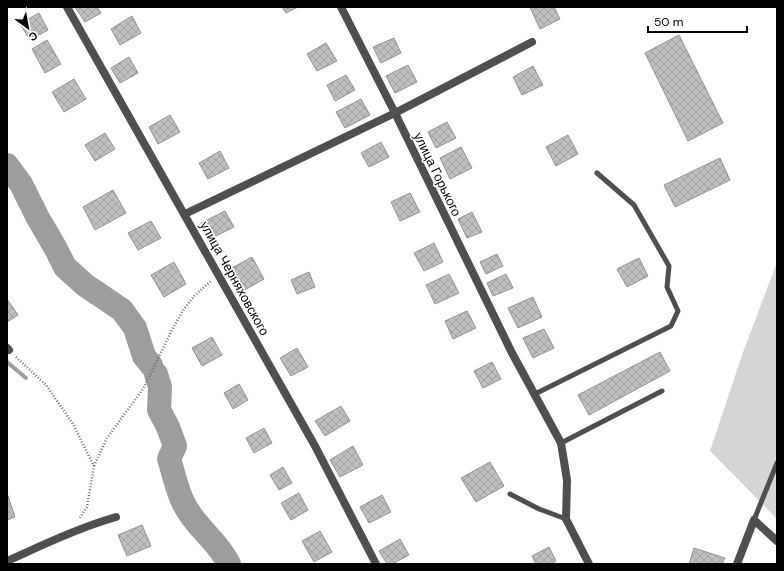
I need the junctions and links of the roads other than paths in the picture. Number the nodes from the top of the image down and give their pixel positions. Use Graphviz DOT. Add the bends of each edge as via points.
graph roads {
  1 [pos="67,7"];
  2 [pos="341,7"];
  3 [pos="532,42"];
  4 [pos="395,114"];
  5 [pos="597,173"];
  6 [pos="185,214"];
  7 [pos="662,391"];
  8 [pos="535,394"];
  9 [pos="561,443"];
  10 [pos="777,463"];
  11 [pos="510,494"];
  12 [pos="116,517"];
  13 [pos="566,519"];
  14 [pos="754,520"];
  15 [pos="777,541"];
  16 [pos="7,561"];
  17 [pos="376,564"];
  18 [pos="589,564"];
  19 [pos="737,564"];
  1 -- 6 [label="street, улица Черняховского"];
  2 -- 4 [label="street, улица Горького"];
  3 -- 4 [label="street"];
  4 -- 6 [label="street"];
  4 -- 8 [label="street, улица Горького" via="512,353"];
  5 -- 8 [label="lane" via="634,205 669,266 667,287 678,311 671,326"];
  6 -- 17 [label="street, улица Черняховского" via="315,446"];
  7 -- 9 [label="lane"];
  8 -- 9 [label="street, улица Горького"];
  9 -- 13 [label="street, улица Горького" via="567,480"];
  10 -- 14 [label="lane"];
  11 -- 13 [label="lane"];
  12 -- 16 [label="street" via="71,533"];
  13 -- 18 [label="street"];
  14 -- 15 [label="street"];
  14 -- 19 [label="street"];
}
